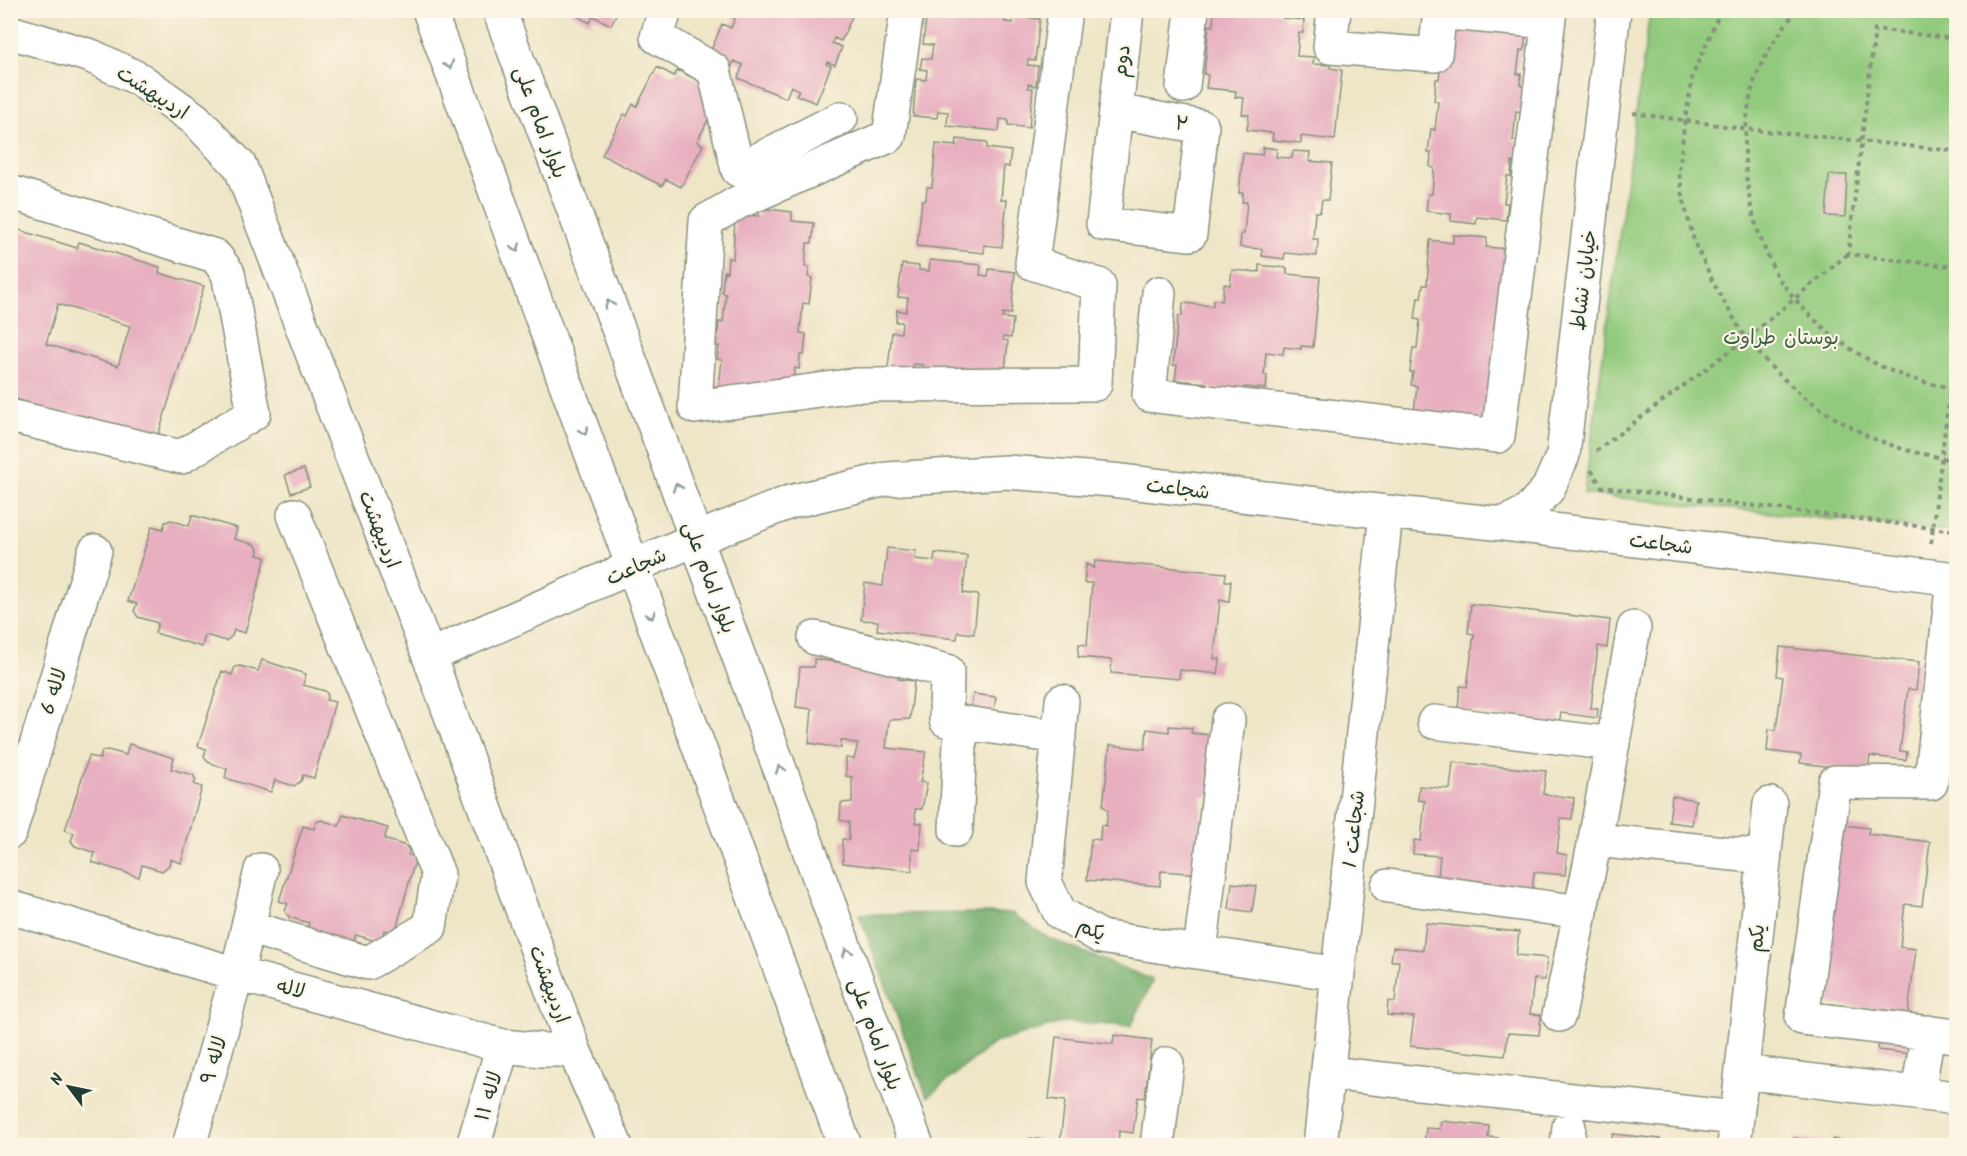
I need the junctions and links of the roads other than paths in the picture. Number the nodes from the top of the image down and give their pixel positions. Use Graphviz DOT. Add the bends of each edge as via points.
graph roads {
  1 [pos="429,10"];
  2 [pos="500,10"];
  3 [pos="665,10"];
  4 [pos="907,10"];
  5 [pos="1065,10"];
  6 [pos="1127,10"];
  7 [pos="1192,10"];
  8 [pos="1334,10"];
  9 [pos="1614,10"];
  10 [pos="1439,11"];
  11 [pos="1549,16"];
  12 [pos="10,32"];
  13 [pos="1183,86"];
  14 [pos="1116,111"];
  15 [pos="841,118"];
  16 [pos="10,192"];
  17 [pos="1159,293"];
  18 [pos="10,416"];
  19 [pos="1386,512"];
  20 [pos="294,515"];
  21 [pos="1504,524"];
  22 [pos="696,539"];
  23 [pos="95,551"];
  24 [pos="633,567"];
  25 [pos="1945,578"];
  26 [pos="1634,628"];
  27 [pos="815,638"];
  28 [pos="429,656"];
  29 [pos="1062,701"];
  30 [pos="1228,720"];
  31 [pos="961,722"];
  32 [pos="1434,722"];
  33 [pos="1059,737"];
  34 [pos="1613,744"];
  35 [pos="1770,804"];
  36 [pos="956,830"];
  37 [pos="10,832"];
  38 [pos="1595,840"];
  39 [pos="1764,857"];
  40 [pos="261,870"];
  41 [pos="1388,886"];
  42 [pos="10,907"];
  43 [pos="1581,912"];
  44 [pos="248,927"];
  45 [pos="1200,952"];
  46 [pos="237,974"];
  47 [pos="1338,974"];
  48 [pos="1559,1016"];
  49 [pos="1942,1034"];
  50 [pos="503,1046"];
  51 [pos="574,1050"];
  52 [pos="1167,1064"];
  53 [pos="1742,1072"];
  54 [pos="1328,1073"];
  55 [pos="1918,1094"];
  56 [pos="1956,1098"];
  57 [pos="1735,1132"];
  58 [pos="189,1146"];
  59 [pos="473,1146"];
  60 [pos="616,1146"];
  61 [pos="845,1146"];
  62 [pos="917,1146"];
  63 [pos="1157,1146"];
  64 [pos="1320,1146"];
  1 -- 24 [label="street, one-way"];
  22 -- 2 [label="street, بلوار امام علی, one-way"];
  3 -- 15 [label="street" via="657,37 714,70 738,170"];
  4 -- 5 [label="street" via="889,136 739,202 706,221 695,407 855,385 1095,384 1099,285 1032,263"];
  6 -- 14 [label="street, دوم"];
  7 -- 13 [label="street"];
  8 -- 10 [label="street" via="1330,47 1435,55"];
  9 -- 21 [label="street, خیابان نشاط" via="1563,455 1548,489 1527,512"];
  10 -- 11 [label="street"];
  11 -- 17 [label="street" via="1498,436 1149,395"];
  12 -- 28 [label="street, اردیبهشت" via="91,57 139,79 195,119 240,166"];
  16 -- 18 [label="street" via="215,256 228,273 254,413 181,457"];
  19 -- 21 [label="street, شجاعت"];
  19 -- 22 [label="street, شجاعت" via="1112,480 1007,472 887,479 790,502"];
  19 -- 47 [label="street, شجاعت 1"];
  20 -- 44 [label="street" via="438,874 430,927 368,963"];
  21 -- 25 [label="street, شجاعت"];
  22 -- 24 [label="street, شجاعت"];
  62 -- 22 [label="street, بلوار امام علی, one-way"];
  23 -- 37 [label="street, لاله 6"];
  24 -- 28 [label="street, شجاعت"];
  24 -- 61 [label="street, one-way"];
  25 -- 49 [label="street" via="1931,783 1835,782 1802,1018"];
  26 -- 34 [label="street"];
  27 -- 31 [label="street" via="947,671 946,720"];
  28 -- 51 [label="street, اردیبهشت"];
  29 -- 33 [label="street, یکم"];
  30 -- 45 [label="street"];
  31 -- 33 [label="street"];
  31 -- 36 [label="street"];
  32 -- 34 [label="street"];
  33 -- 45 [label="street, یکم" via="1045,882 1060,913 1101,937"];
  34 -- 38 [label="street"];
  35 -- 39 [label="street, یکم"];
  38 -- 39 [label="street"];
  38 -- 43 [label="street"];
  39 -- 53 [label="street, یکم"];
  40 -- 44 [label="street, لاله ۹"];
  41 -- 43 [label="street"];
  42 -- 46 [label="street, لاله"];
  43 -- 48 [label="street"];
  44 -- 46 [label="street, لاله ۹"];
  45 -- 47 [label="street, یکم"];
  46 -- 50 [label="street, لاله"];
  46 -- 58 [label="street, لاله ۹"];
  47 -- 54 [label="street, شجاعت 1"];
  49 -- 55 [label="street"];
  50 -- 51 [label="street, لاله"];
  50 -- 59 [label="street, لاله ۱۱"];
  51 -- 60 [label="street, اردیبهشت"];
  52 -- 63 [label="street"];
  53 -- 55 [label="street"];
  53 -- 57 [label="street, یکم"];
  54 -- 57 [label="street"];
  54 -- 64 [label="street, شجاعت 1"];
  55 -- 56 [label="street"];
}
